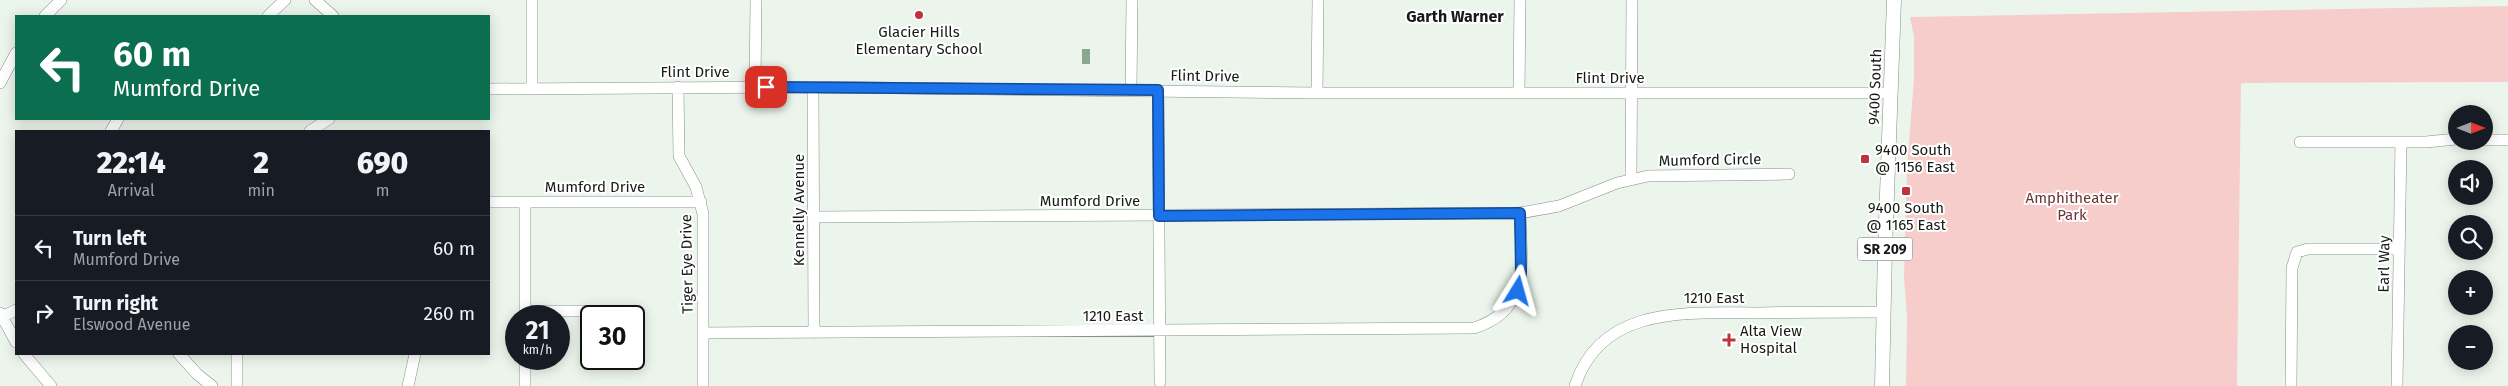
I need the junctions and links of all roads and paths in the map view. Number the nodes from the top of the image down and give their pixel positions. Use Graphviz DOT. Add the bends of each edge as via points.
graph roads {
  1 [pos="61,0"];
  2 [pos="285,0"];
  3 [pos="315,0"];
  4 [pos="532,0"];
  5 [pos="756,0"];
  6 [pos="1132,0"];
  7 [pos="1318,0"];
  8 [pos="1520,0"];
  9 [pos="1632,0"];
  10 [pos="1894,0"];
  11 [pos="46,15"];
  12 [pos="269,15"];
  13 [pos="331,15"];
  14 [pos="15,55"];
  15 [pos="0,83"];
  16 [pos="755,87"];
  17 [pos="813,87"];
  18 [pos="678,88"];
  19 [pos="490,89"];
  20 [pos="532,89"];
  21 [pos="1131,90"];
  22 [pos="1158,90"];
  23 [pos="1317,93"];
  24 [pos="1519,93"];
  25 [pos="1632,93"];
  26 [pos="1891,93"];
  27 [pos="326,124"];
  28 [pos="312,130"];
  29 [pos="2448,139"];
  30 [pos="2493,140"];
  31 [pos="2508,140"];
  32 [pos="2300,142"];
  33 [pos="2400,142"];
  34 [pos="1790,174"];
  35 [pos="1631,179"];
  36 [pos="490,202"];
  37 [pos="525,202"];
  38 [pos="701,202"];
  39 [pos="1520,213"];
  40 [pos="1159,216"];
  41 [pos="814,218"];
  42 [pos="2399,249"];
  43 [pos="524,305"];
  44 [pos="15,310"];
  45 [pos="1884,312"];
  46 [pos="1,316"];
  47 [pos="1160,331"];
  48 [pos="814,332"];
  49 [pos="703,333"];
  50 [pos="15,340"];
  51 [pos="25,355"];
  52 [pos="180,355"];
  53 [pos="237,355"];
  54 [pos="415,355"];
  55 [pos="525,370"];
  56 [pos="1160,382"];
  57 [pos="51,386"];
  58 [pos="212,386"];
  59 [pos="237,386"];
  60 [pos="408,386"];
  61 [pos="525,386"];
  62 [pos="703,386"];
  63 [pos="1576,386"];
  64 [pos="1882,386"];
  65 [pos="2291,386"];
  66 [pos="2398,386"];
  1 -- 11 [label="street"];
  2 -- 12 [label="street"];
  3 -- 13 [label="street"];
  4 -- 20 [label="street"];
  5 -- 16 [label="street"];
  6 -- 21 [label="street"];
  7 -- 23 [label="street"];
  8 -- 24 [label="street"];
  9 -- 25 [label="street"];
  10 -- 26 [label="main road, 9400 South / SR 209"];
  14 -- 15 [label="street"];
  16 -- 17 [label="street, Flint Drive"];
  16 -- 18 [label="street, Flint Drive"];
  17 -- 21 [label="street, Flint Drive"];
  17 -- 41 [label="street, Kennelly Avenue"];
  18 -- 20 [label="street, Flint Drive"];
  18 -- 38 [label="street, Tiger Eye Drive" via="679,156"];
  19 -- 20 [label="street, Flint Drive"];
  21 -- 22 [label="street, Flint Drive"];
  22 -- 23 [label="street, Flint Drive"];
  22 -- 40 [label="street"];
  23 -- 24 [label="street, Flint Drive"];
  24 -- 25 [label="street, Flint Drive"];
  25 -- 26 [label="street, Flint Drive"];
  25 -- 35 [label="street"];
  26 -- 45 [label="main road, 9400 South / SR 209"];
  27 -- 28 [label="street"];
  29 -- 33 [label="street"];
  30 -- 31 [label="street"];
  32 -- 33 [label="street"];
  33 -- 42 [label="street, Earl Way"];
  34 -- 35 [label="street, Mumford Circle" via="1666,175"];
  35 -- 39 [label="street, Mumford Drive" via="1559,206"];
  36 -- 37 [label="street, Mumford Drive"];
  37 -- 38 [label="street, Mumford Drive"];
  37 -- 43 [label="street"];
  38 -- 49 [label="street, Tiger Eye Drive"];
  39 -- 40 [label="street, Mumford Drive"];
  39 -- 47 [label="street, 1210 East" via="1520,282 1514,299 1487,324 1474,328"];
  40 -- 41 [label="street, Mumford Drive"];
  40 -- 47 [label="street"];
  41 -- 48 [label="street, Kennelly Avenue"];
  42 -- 65 [label="street" via="2308,249 2297,252 2292,268"];
  42 -- 66 [label="street, Earl Way"];
  44 -- 46 [label="street"];
  45 -- 63 [label="street, 1210 East" via="1688,312 1651,317 1604,342 1586,364"];
  45 -- 64 [label="main road, 9400 South / SR 209"];
  46 -- 50 [label="street"];
  47 -- 48 [label="street, 1210 East"];
  47 -- 56 [label="street"];
  48 -- 49 [label="street, 1210 East"];
  49 -- 62 [label="street, Tiger Eye Drive"];
  51 -- 57 [label="street"];
  52 -- 58 [label="street"];
  53 -- 59 [label="street"];
  54 -- 60 [label="street"];
  55 -- 61 [label="street"];
}
